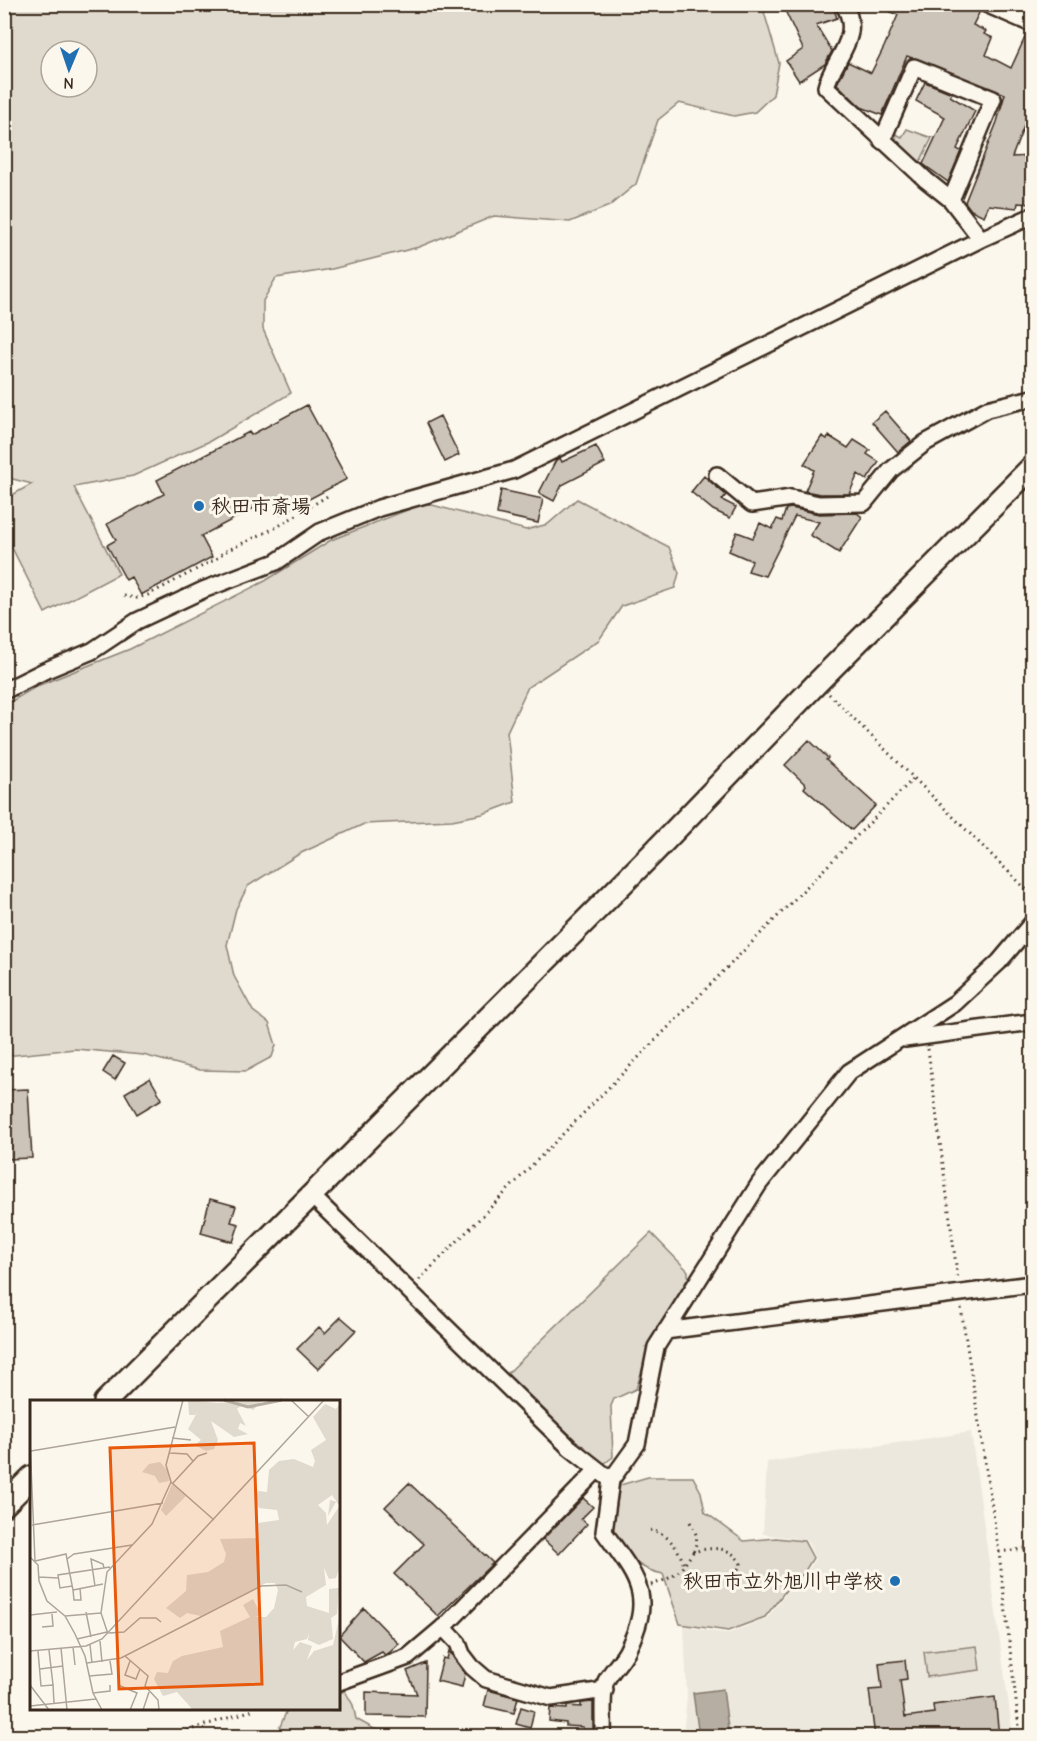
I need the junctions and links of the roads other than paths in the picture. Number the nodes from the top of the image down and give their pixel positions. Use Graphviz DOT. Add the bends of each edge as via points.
graph roads {
  1 [pos="843,4"];
  2 [pos="986,4"];
  3 [pos="1032,24"];
  4 [pos="882,141"];
  5 [pos="951,200"];
  6 [pos="1032,216"];
  7 [pos="981,238"];
  8 [pos="1032,399"];
  9 [pos="1032,467"];
  10 [pos="717,475"];
  11 [pos="4,691"];
  12 [pos="1032,923"];
  13 [pos="1032,1022"];
  14 [pos="902,1039"];
  15 [pos="311,1195"];
  16 [pos="1032,1284"];
  17 [pos="665,1331"];
  18 [pos="107,1400"];
  19 [pos="596,1470"];
  20 [pos="30,1479"];
  21 [pos="611,1480"];
  22 [pos="4,1505"];
  23 [pos="443,1627"];
  24 [pos="340,1682"];
  25 [pos="605,1690"];
  26 [pos="603,1737"];
  1 -- 4 [label="street" via="849,21 848,42 829,74 826,87"];
  2 -- 3 [label="street"];
  4 -- 5 [label="street"];
  4 -- 5 [label="street" via="914,67 993,99"];
  5 -- 7 [label="street"];
  6 -- 7 [label="street"];
  7 -- 11 [label="street" via="514,470 379,508 320,532 276,562 137,621 92,651"];
  8 -- 10 [label="street" via="987,409 926,443 891,470 864,503 819,504 791,498 752,504"];
  9 -- 15 [label="street"];
  12 -- 14 [label="street" via="999,962 955,1003"];
  13 -- 14 [label="street"];
  14 -- 17 [label="street" via="849,1071 759,1184"];
  15 -- 18 [label="street"];
  15 -- 19 [label="street"];
  16 -- 17 [label="street"];
  17 -- 21 [label="street" via="651,1367 637,1444"];
  19 -- 21 [label="street"];
  19 -- 23 [label="street"];
  20 -- 22 [label="street"];
  21 -- 25 [label="street" via="604,1532 636,1578 643,1600 639,1625"];
  23 -- 24 [label="street" via="408,1658"];
  23 -- 25 [label="street" via="472,1667 486,1679 551,1698"];
  25 -- 26 [label="street"];
}
